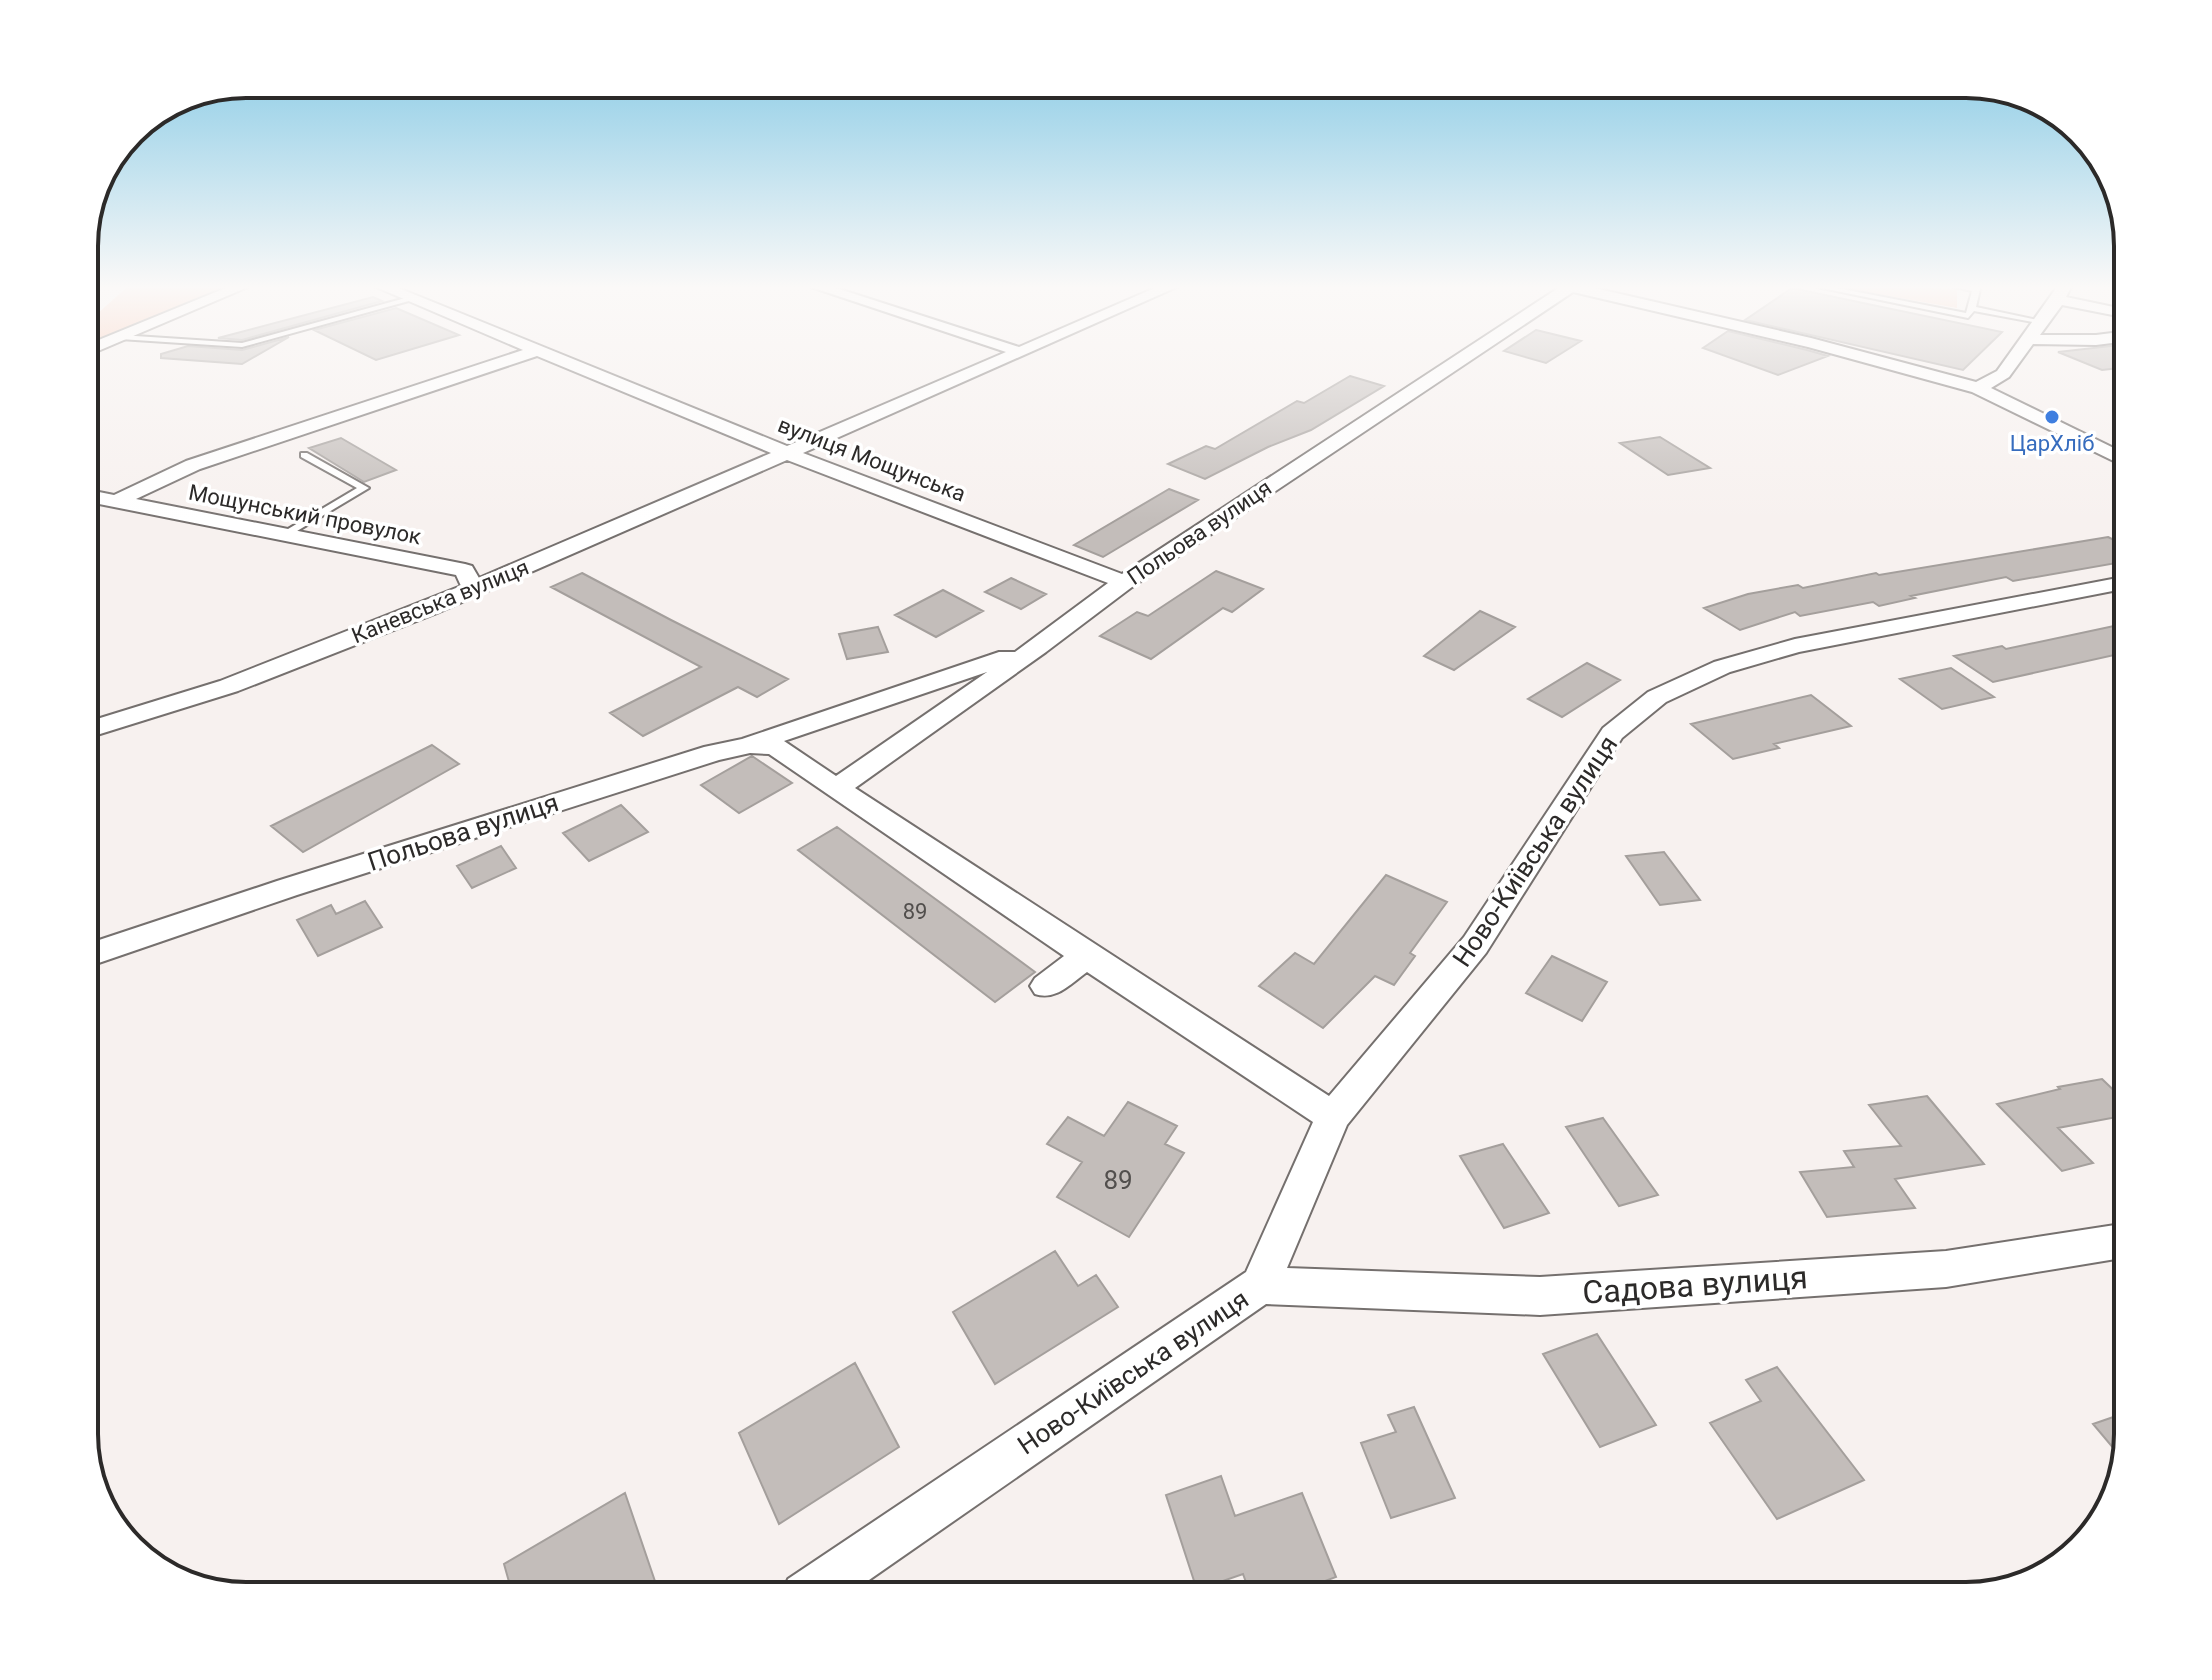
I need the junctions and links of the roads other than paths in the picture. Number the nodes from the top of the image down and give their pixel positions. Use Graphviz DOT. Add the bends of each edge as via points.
graph roads {
  1 [pos="494,365"];
  2 [pos="572,365"];
  3 [pos="990,365"];
  4 [pos="1451,365"];
  5 [pos="1894,365"];
  6 [pos="2010,365"];
  7 [pos="1978,388"];
  8 [pos="2114,450"];
  9 [pos="2107,451"];
  10 [pos="789,454"];
  11 [pos="304,455"];
  12 [pos="2114,455"];
  13 [pos="98,498"];
  14 [pos="116,501"];
  15 [pos="287,534"];
  16 [pos="1124,582"];
  17 [pos="2114,585"];
  18 [pos="473,589"];
  19 [pos="1038,647"];
  20 [pos="98,727"];
  21 [pos="750,745"];
  22 [pos="837,788"];
  23 [pos="98,952"];
  24 [pos="1086,956"];
  25 [pos="1046,986"];
  26 [pos="1333,1117"];
  27 [pos="2114,1242"];
  28 [pos="1260,1285"];
  29 [pos="825,1582"];
  1 -- 14 [label="street, Мощунський провулок" via="193,465"];
  2 -- 10 [label="street, вулиця Мощунська"];
  3 -- 10 [label="street, Каневська вулиця"];
  4 -- 16 [label="street, Польова вулиця"];
  5 -- 7 [label="street"];
  6 -- 7 [label="street"];
  7 -- 9 [label="street"];
  8 -- 9 [label="street"];
  9 -- 12 [label="street"];
  10 -- 16 [label="street, вулиця Мощунська"];
  10 -- 18 [label="street, Каневська вулиця"];
  11 -- 15 [label="lane" via="364,488"];
  13 -- 14 [label="street, Мощунський провулок"];
  14 -- 15 [label="street, Мощунський провулок"];
  15 -- 18 [label="street, Мощунський провулок" via="465,570"];
  16 -- 19 [label="street, Польова вулиця"];
  17 -- 26 [label="street, Ново-Київська вулиця" via="1795,646 1722,667 1657,697 1612,733 1475,945"];
  18 -- 20 [label="street, Каневська вулиця" via="229,686"];
  19 -- 21 [label="street"];
  19 -- 22 [label="street, Польова вулиця"];
  21 -- 22 [label="street, Польова вулиця" via="775,747"];
  21 -- 23 [label="street, Польова вулиця"];
  22 -- 24 [label="street, Польова вулиця"];
  24 -- 25 [label="street"];
  24 -- 26 [label="street, Польова вулиця"];
  26 -- 28 [label="street, Ново-Київська вулиця"];
  27 -- 28 [label="street, Садова вулиця" via="1946,1269 1540,1296"];
  28 -- 29 [label="street, Ново-Київська вулиця"];
}
